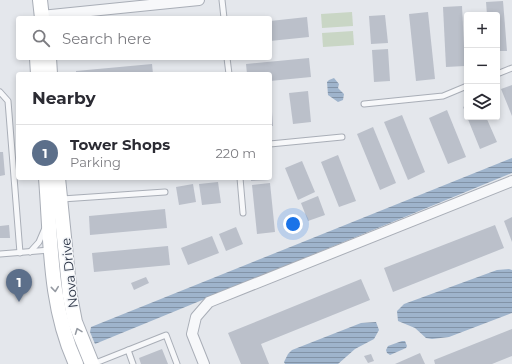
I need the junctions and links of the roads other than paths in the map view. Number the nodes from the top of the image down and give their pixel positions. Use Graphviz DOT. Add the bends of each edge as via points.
graph roads {
  1 [pos="40,0"];
  2 [pos="199,0"];
  3 [pos="222,0"];
  4 [pos="41,16"];
  5 [pos="50,16"];
  6 [pos="224,16"];
  7 [pos="37,60"];
  8 [pos="49,60"];
  9 [pos="227,60"];
  10 [pos="512,68"];
  11 [pos="38,72"];
  12 [pos="50,72"];
  13 [pos="229,72"];
  14 [pos="500,73"];
  15 [pos="464,87"];
  16 [pos="0,92"];
  17 [pos="364,104"];
  18 [pos="342,137"];
  19 [pos="272,144"];
  20 [pos="47,180"];
  21 [pos="58,180"];
  22 [pos="240,180"];
  23 [pos="512,181"];
  24 [pos="164,192"];
  25 [pos="54,200"];
  26 [pos="242,212"];
  27 [pos="49,218"];
  28 [pos="51,250"];
  29 [pos="30,252"];
  30 [pos="20,253"];
  31 [pos="0,254"];
  32 [pos="70,296"];
  33 [pos="128,350"];
  34 [pos="76,364"];
  35 [pos="92,364"];
  36 [pos="134,364"];
  37 [pos="177,364"];
  38 [pos="204,364"];
  1 -- 4 [label="street"];
  2 -- 5 [label="street"];
  3 -- 6 [label="lane"];
  7 -- 11 [label="street"];
  8 -- 12 [label="street"];
  9 -- 13 [label="lane"];
  10 -- 14 [label="lane"];
  15 -- 17 [label="lane" via="443,96"];
  16 -- 30 [label="lane" via="8,101"];
  18 -- 19 [label="lane"];
  20 -- 25 [label="street, Nova Drive"];
  21 -- 25 [label="street, Nova Drive"];
  22 -- 26 [label="lane"];
  23 -- 38 [label="street" via="209,302 196,317 192,334"];
  24 -- 25 [label="lane"];
  25 -- 27 [label="street, Nova Drive"];
  25 -- 32 [label="street, Nova Drive"];
  27 -- 28 [label="street, Nova Drive"];
  27 -- 29 [label="lane" via="39,242"];
  28 -- 29 [label="lane"];
  28 -- 32 [label="street" via="61,265"];
  28 -- 34 [label="street, Nova Drive, one-way" via="62,325"];
  29 -- 30 [label="lane"];
  30 -- 31 [label="lane"];
  35 -- 32 [label="street, Nova Drive, one-way" via="75,322"];
  33 -- 35 [label="lane"];
  33 -- 36 [label="lane"];
  33 -- 37 [label="lane" via="166,335"];
}
